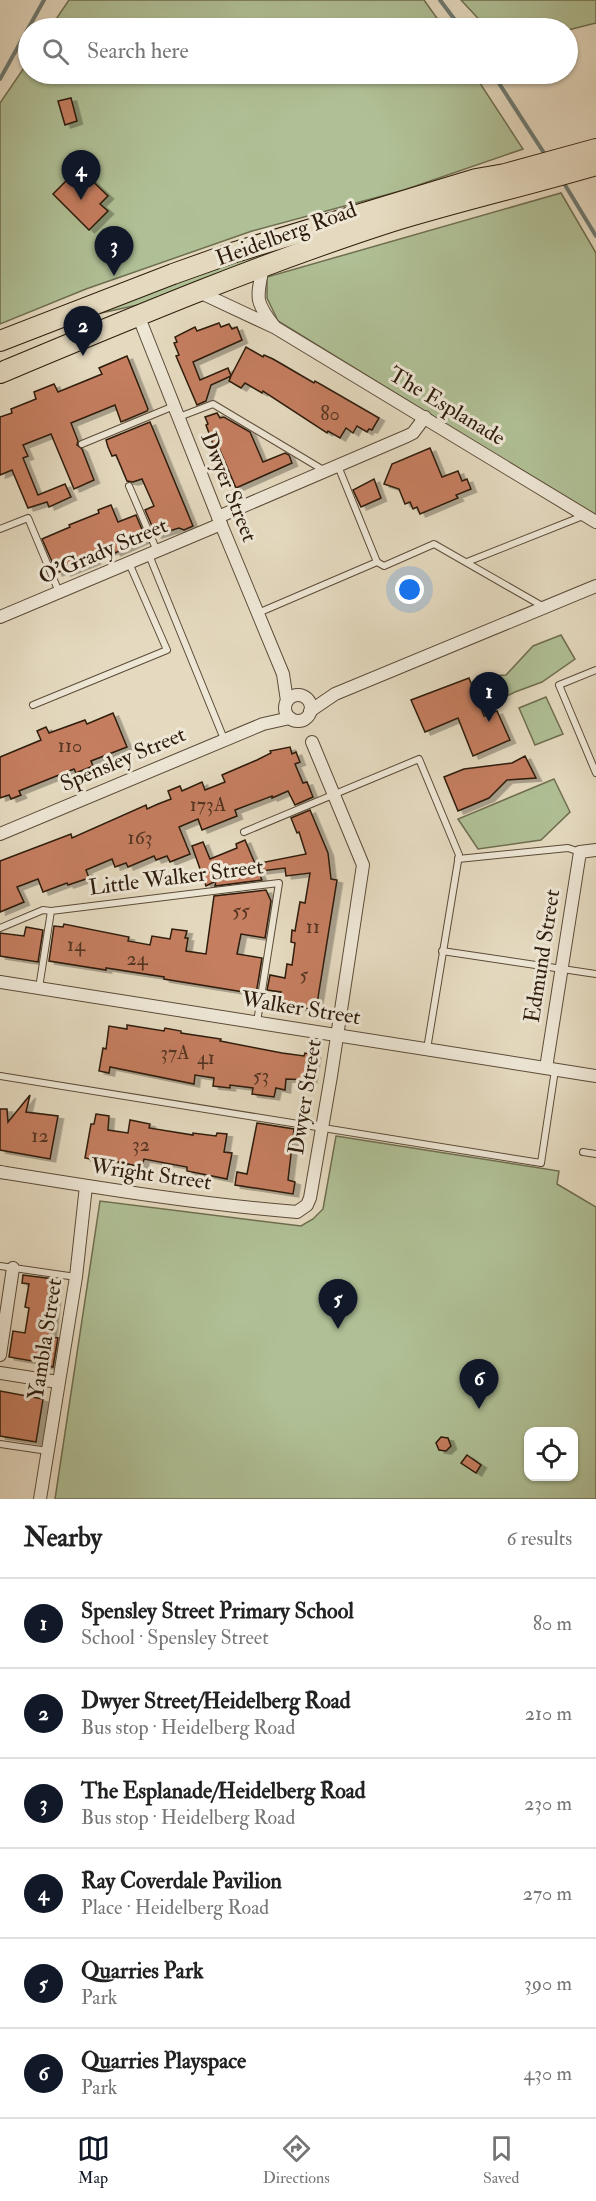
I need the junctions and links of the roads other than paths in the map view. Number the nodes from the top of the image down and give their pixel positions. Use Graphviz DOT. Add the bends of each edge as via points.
graph roads {
  1 [pos="596,149"];
  2 [pos="596,165"];
  3 [pos="509,182"];
  4 [pos="263,267"];
  5 [pos="199,292"];
  6 [pos="138,315"];
  7 [pos="276,328"];
  8 [pos="0,341"];
  9 [pos="0,373"];
  10 [pos="176,412"];
  11 [pos="425,417"];
  12 [pos="82,444"];
  13 [pos="338,466"];
  14 [pos="326,471"];
  15 [pos="129,486"];
  16 [pos="591,519"];
  17 [pos="219,520"];
  18 [pos="0,529"];
  19 [pos="153,553"];
  20 [pos="377,562"];
  21 [pos="467,562"];
  22 [pos="129,563"];
  23 [pos="596,586"];
  24 [pos="59,592"];
  25 [pos="544,607"];
  26 [pos="258,613"];
  27 [pos="0,617"];
  28 [pos="596,670"];
  29 [pos="283,674"];
  30 [pos="306,702"];
  31 [pos="33,705"];
  32 [pos="287,709"];
  33 [pos="225,739"];
  34 [pos="312,742"];
  35 [pos="596,773"];
  36 [pos="334,796"];
  37 [pos="244,832"];
  38 [pos="0,834"];
  39 [pos="596,850"];
  40 [pos="580,852"];
  41 [pos="458,859"];
  42 [pos="51,911"];
  43 [pos="0,928"];
  44 [pos="442,951"];
  45 [pos="561,969"];
  46 [pos="596,974"];
  47 [pos="0,982"];
  48 [pos="39,988"];
  49 [pos="257,1023"];
  50 [pos="336,1035"];
  51 [pos="427,1049"];
  52 [pos="551,1068"];
  53 [pos="0,1076"];
  54 [pos="596,1076"];
  55 [pos="322,1127"];
  56 [pos="583,1152"];
  57 [pos="596,1154"];
  58 [pos="0,1172"];
  59 [pos="86,1186"];
  60 [pos="297,1212"];
  61 [pos="6,1267"];
  62 [pos="76,1277"];
  63 [pos="0,1355"];
  64 [pos="0,1373"];
  65 [pos="58,1382"];
  66 [pos="0,1444"];
  67 [pos="48,1451"];
  68 [pos="40,1499"];
  1 -- 3 [label="main road, Heidelberg Road"];
  2 -- 3 [label="main road, Heidelberg Road"];
  3 -- 4 [label="main road, Heidelberg Road" via="486,194"];
  3 -- 8 [label="main road, Heidelberg Road" via="476,179 232,253"];
  4 -- 5 [label="main road, Heidelberg Road"];
  4 -- 7 [label="street, The Esplanade" via="257,295 261,310"];
  5 -- 6 [label="main road, Heidelberg Road"];
  5 -- 7 [label="street, The Esplanade"];
  6 -- 9 [label="main road, Heidelberg Road"];
  6 -- 10 [label="street, Dwyer Street"];
  7 -- 11 [label="street, The Esplanade"];
  10 -- 12 [label="lane"];
  10 -- 14 [label="lane" via="213,404"];
  10 -- 17 [label="street, Dwyer Street"];
  11 -- 13 [label="street, O'Grady Street" via="413,433"];
  11 -- 16 [label="street, The Esplanade"];
  13 -- 14 [label="street, O'Grady Street"];
  13 -- 20 [label="lane"];
  14 -- 17 [label="street, O'Grady Street"];
  15 -- 19 [label="lane"];
  16 -- 21 [label="lane"];
  17 -- 19 [label="street, O'Grady Street"];
  17 -- 26 [label="street, Dwyer Street"];
  18 -- 24 [label="lane" via="27,518"];
  19 -- 22 [label="street, O'Grady Street"];
  19 -- 33 [label="lane"];
  20 -- 21 [label="lane" via="384,566 435,544"];
  20 -- 26 [label="lane"];
  21 -- 25 [label="lane"];
  22 -- 24 [label="street, O'Grady Street"];
  22 -- 31 [label="lane" via="167,650"];
  23 -- 25 [label="street"];
  24 -- 27 [label="street, O'Grady Street"];
  25 -- 30 [label="street" via="335,694"];
  26 -- 29 [label="street, Dwyer Street"];
  28 -- 35 [label="lane" via="559,685"];
  29 -- 30 [label="street, Dwyer Street"];
  29 -- 32 [label="street, Dwyer Street"];
  30 -- 32 [label="street" via="294,696"];
  30 -- 32 [label="street" via="302,720"];
  32 -- 33 [label="street, Spensley Street" via="263,724"];
  33 -- 38 [label="street, Spensley Street"];
  34 -- 36 [label="street, Dwyer Street"];
  36 -- 37 [label="lane"];
  36 -- 41 [label="lane" via="419,759"];
  36 -- 50 [label="street, Dwyer Street" via="363,865"];
  39 -- 40 [label="street"];
  40 -- 41 [label="lane" via="568,848"];
  40 -- 45 [label="street, Edmund Street"];
  41 -- 44 [label="lane"];
  42 -- 43 [label="lane" via="43,910"];
  42 -- 48 [label="lane"];
  42 -- 49 [label="lane, Little Walker Street" via="279,883"];
  44 -- 45 [label="lane"];
  44 -- 51 [label="lane"];
  45 -- 46 [label="lane"];
  45 -- 52 [label="street, Edmund Street"];
  47 -- 48 [label="street, Walker Street"];
  48 -- 49 [label="street, Walker Street"];
  49 -- 50 [label="street, Walker Street"];
  50 -- 51 [label="street, Walker Street"];
  50 -- 55 [label="street, Dwyer Street"];
  51 -- 52 [label="street, Walker Street"];
  52 -- 54 [label="street, Walker Street"];
  52 -- 55 [label="lane" via="541,1163"];
  53 -- 55 [label="lane"];
  55 -- 60 [label="street, Dwyer Street" via="310,1198"];
  56 -- 57 [label="lane"];
  58 -- 59 [label="street, Wright Street"];
  59 -- 60 [label="street, Wright Street"];
  59 -- 62 [label="street, Yambla Street"];
  61 -- 62 [label="lane"];
  61 -- 63 [label="street"];
  62 -- 65 [label="street, Yambla Street"];
  64 -- 65 [label="street"];
  65 -- 67 [label="street, Yambla Street"];
  66 -- 67 [label="lane"];
  67 -- 68 [label="street, Yambla Street"];
}
